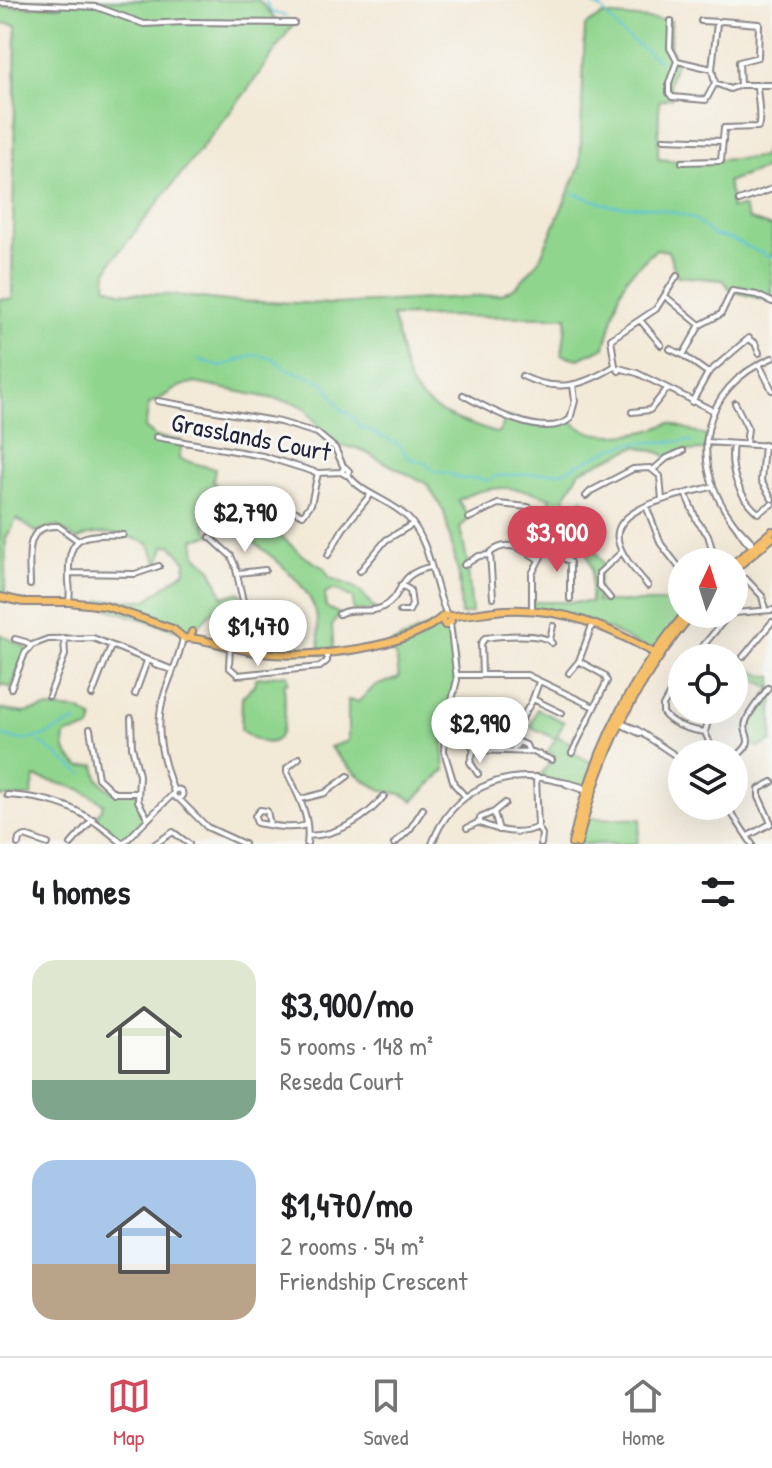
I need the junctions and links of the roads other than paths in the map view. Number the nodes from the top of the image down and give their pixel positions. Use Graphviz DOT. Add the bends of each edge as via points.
graph roads {
  1 [pos="2,3"];
  2 [pos="671,21"];
  3 [pos="701,21"];
  4 [pos="719,22"];
  5 [pos="294,23"];
  6 [pos="664,32"];
  7 [pos="671,32"];
  8 [pos="677,61"];
  9 [pos="712,69"];
  10 [pos="715,83"];
  11 [pos="740,85"];
  12 [pos="757,85"];
  13 [pos="772,85"];
  14 [pos="664,139"];
  15 [pos="723,141"];
  16 [pos="682,162"];
  17 [pos="772,189"];
  18 [pos="739,201"];
  19 [pos="677,276"];
  20 [pos="664,295"];
  21 [pos="772,302"];
  22 [pos="640,320"];
  23 [pos="700,325"];
  24 [pos="661,345"];
  25 [pos="670,349"];
  26 [pos="759,353"];
  27 [pos="683,355"];
  28 [pos="772,358"];
  29 [pos="759,364"];
  30 [pos="614,369"];
  31 [pos="708,373"];
  32 [pos="522,376"];
  33 [pos="573,385"];
  34 [pos="667,389"];
  35 [pos="772,389"];
  36 [pos="463,395"];
  37 [pos="158,401"];
  38 [pos="692,402"];
  39 [pos="735,403"];
  40 [pos="714,411"];
  41 [pos="632,412"];
  42 [pos="156,437"];
  43 [pos="706,442"];
  44 [pos="733,444"];
  45 [pos="746,444"];
  46 [pos="764,445"];
  47 [pos="772,446"];
  48 [pos="683,451"];
  49 [pos="654,469"];
  50 [pos="342,470"];
  51 [pos="318,473"];
  52 [pos="711,487"];
  53 [pos="233,491"];
  54 [pos="370,495"];
  55 [pos="686,495"];
  56 [pos="586,496"];
  57 [pos="662,500"];
  58 [pos="772,501"];
  59 [pos="646,506"];
  60 [pos="469,518"];
  61 [pos="413,524"];
  62 [pos="772,531"];
  63 [pos="123,535"];
  64 [pos="210,537"];
  65 [pos="772,538"];
  66 [pos="77,540"];
  67 [pos="546,547"];
  68 [pos="712,548"];
  69 [pos="754,548"];
  70 [pos="622,552"];
  71 [pos="748,552"];
  72 [pos="668,553"];
  73 [pos="328,555"];
  74 [pos="489,555"];
  75 [pos="748,555"];
  76 [pos="538,559"];
  77 [pos="464,565"];
  78 [pos="159,566"];
  79 [pos="430,567"];
  80 [pos="265,570"];
  81 [pos="360,571"];
  82 [pos="70,573"];
  83 [pos="238,573"];
  84 [pos="748,581"];
  85 [pos="400,584"];
  86 [pos="30,585"];
  87 [pos="648,586"];
  88 [pos="0,597"];
  89 [pos="493,598"];
  90 [pos="610,598"];
  91 [pos="570,599"];
  92 [pos="69,602"];
  93 [pos="765,609"];
  94 [pos="532,610"];
  95 [pos="772,610"];
  96 [pos="400,611"];
  97 [pos="748,612"];
  98 [pos="339,614"];
  99 [pos="255,618"];
  100 [pos="446,620"];
  101 [pos="772,622"];
  102 [pos="593,623"];
  103 [pos="553,626"];
  104 [pos="674,628"];
  105 [pos="681,628"];
  106 [pos="718,628"];
  107 [pos="186,635"];
  108 [pos="64,638"];
  109 [pos="15,639"];
  110 [pos="300,640"];
  111 [pos="705,644"];
  112 [pos="30,646"];
  113 [pos="111,646"];
  114 [pos="230,648"];
  115 [pos="663,651"];
  116 [pos="748,651"];
  117 [pos="260,653"];
  118 [pos="654,653"];
  119 [pos="327,654"];
  120 [pos="147,661"];
  121 [pos="579,661"];
  122 [pos="656,661"];
  123 [pos="173,670"];
  124 [pos="569,673"];
  125 [pos="457,675"];
  126 [pos="482,675"];
  127 [pos="539,682"];
  128 [pos="11,688"];
  129 [pos="768,688"];
  130 [pos="135,694"];
  131 [pos="92,695"];
  132 [pos="49,696"];
  133 [pos="668,697"];
  134 [pos="533,699"];
  135 [pos="594,707"];
  136 [pos="450,709"];
  137 [pos="473,713"];
  138 [pos="562,713"];
  139 [pos="131,718"];
  140 [pos="668,720"];
  141 [pos="617,722"];
  142 [pos="677,724"];
  143 [pos="707,724"];
  144 [pos="90,729"];
  145 [pos="705,732"];
  146 [pos="708,740"];
  147 [pos="748,747"];
  148 [pos="474,750"];
  149 [pos="512,751"];
  150 [pos="668,751"];
  151 [pos="529,752"];
  152 [pos="572,753"];
  153 [pos="299,758"];
  154 [pos="552,760"];
  155 [pos="478,774"];
  156 [pos="348,776"];
  157 [pos="536,777"];
  158 [pos="772,782"];
  159 [pos="589,791"];
  160 [pos="137,793"];
  161 [pos="7,795"];
  162 [pos="177,795"];
  163 [pos="384,796"];
  164 [pos="465,797"];
  165 [pos="301,799"];
  166 [pos="505,803"];
  167 [pos="423,809"];
  168 [pos="494,812"];
  169 [pos="147,817"];
  170 [pos="93,819"];
  171 [pos="737,820"];
  172 [pos="479,822"];
  173 [pos="771,823"];
  174 [pos="270,825"];
  175 [pos="307,825"];
  176 [pos="538,827"];
  177 [pos="467,828"];
  178 [pos="499,830"];
  179 [pos="308,836"];
  180 [pos="748,836"];
  181 [pos="397,843"];
  182 [pos="18,844"];
  183 [pos="48,844"];
  184 [pos="71,844"];
  185 [pos="123,844"];
  186 [pos="155,844"];
  187 [pos="189,844"];
  188 [pos="244,844"];
  189 [pos="307,844"];
  190 [pos="432,844"];
  191 [pos="541,844"];
  192 [pos="575,844"];
  193 [pos="752,844"];
  1 -- 5 [label="street" via="97,7 144,24"];
  2 -- 7 [label="street"];
  3 -- 4 [label="street"];
  4 -- 9 [label="street"];
  4 -- 11 [label="street" via="759,24 758,57 739,62"];
  6 -- 7 [label="street"];
  7 -- 8 [label="street" via="670,48"];
  8 -- 9 [label="street"];
  8 -- 10 [label="street" via="669,83 672,97 704,101"];
  9 -- 10 [label="street"];
  10 -- 11 [label="street" via="730,89"];
  11 -- 12 [label="street"];
  12 -- 13 [label="street"];
  12 -- 15 [label="street" via="760,125 726,127"];
  14 -- 15 [label="street"];
  15 -- 16 [label="street" via="721,161 690,166"];
  17 -- 18 [label="street"];
  19 -- 20 [label="street"];
  20 -- 22 [label="street"];
  20 -- 23 [label="street"];
  21 -- 23 [label="street" via="732,291 721,314"];
  22 -- 24 [label="street"];
  22 -- 30 [label="street" via="611,339"];
  23 -- 27 [label="street"];
  25 -- 27 [label="street"];
  26 -- 31 [label="street" via="749,339"];
  27 -- 31 [label="street"];
  28 -- 29 [label="street"];
  29 -- 35 [label="street"];
  29 -- 40 [label="street" via="730,387"];
  30 -- 33 [label="street"];
  30 -- 34 [label="street"];
  31 -- 38 [label="street"];
  32 -- 33 [label="street"];
  33 -- 36 [label="street" via="570,419 557,425 515,420"];
  34 -- 38 [label="street"];
  34 -- 41 [label="street" via="653,408"];
  37 -- 50 [label="street" via="317,433 332,444"];
  38 -- 40 [label="street"];
  39 -- 45 [label="street" via="748,429"];
  40 -- 43 [label="street"];
  42 -- 51 [label="street, Grasslands Court" via="263,456"];
  43 -- 44 [label="street"];
  43 -- 52 [label="street"];
  44 -- 45 [label="street"];
  44 -- 58 [label="street" via="731,462 739,488 758,513"];
  45 -- 46 [label="street"];
  46 -- 47 [label="street"];
  46 -- 58 [label="street" via="761,481"];
  48 -- 49 [label="street"];
  49 -- 56 [label="street" via="633,469"];
  49 -- 57 [label="street" via="661,480"];
  50 -- 51 [label="street, Grasslands Court"];
  50 -- 54 [label="street"];
  51 -- 53 [label="street" via="303,515"];
  52 -- 55 [label="street"];
  52 -- 69 [label="street"];
  54 -- 61 [label="street" via="400,510"];
  54 -- 73 [label="street"];
  55 -- 57 [label="street"];
  55 -- 68 [label="street"];
  57 -- 59 [label="street"];
  59 -- 70 [label="street" via="621,524"];
  59 -- 72 [label="street"];
  60 -- 67 [label="street" via="498,504 537,510 550,523"];
  61 -- 79 [label="street"];
  61 -- 81 [label="street" via="386,540"];
  62 -- 69 [label="main road"];
  63 -- 66 [label="street"];
  64 -- 83 [label="street" via="231,556"];
  65 -- 69 [label="main road"];
  66 -- 82 [label="street"];
  66 -- 86 [label="street" via="58,526 37,530 30,541"];
  67 -- 76 [label="street"];
  67 -- 91 [label="street" via="570,562"];
  69 -- 71 [label="main road"];
  69 -- 75 [label="main road"];
  70 -- 87 [label="street"];
  70 -- 90 [label="street" via="599,573 599,585"];
  74 -- 76 [label="street" via="496,548 516,546"];
  74 -- 77 [label="street"];
  74 -- 89 [label="street"];
  76 -- 94 [label="street" via="532,574"];
  78 -- 82 [label="street" via="135,574"];
  79 -- 85 [label="street" via="410,573"];
  79 -- 100 [label="street"];
  80 -- 83 [label="street"];
  82 -- 92 [label="street"];
  83 -- 99 [label="street" via="243,601"];
  84 -- 93 [label="street" via="762,596"];
  85 -- 96 [label="street" via="410,590 412,605 409,611"];
  85 -- 98 [label="street" via="382,608"];
  88 -- 92 [label="main road"];
  92 -- 107 [label="main road" via="116,609"];
  93 -- 95 [label="street"];
  93 -- 97 [label="street"];
  94 -- 100 [label="main road"];
  94 -- 102 [label="main road"];
  99 -- 110 [label="street" via="265,610 292,610"];
  99 -- 117 [label="street"];
  100 -- 119 [label="main road" via="374,646"];
  100 -- 125 [label="street"];
  101 -- 116 [label="street"];
  102 -- 118 [label="main road"];
  102 -- 121 [label="street"];
  103 -- 126 [label="street" via="551,641 485,638"];
  104 -- 118 [label="main road"];
  105 -- 115 [label="main road"];
  106 -- 111 [label="street"];
  107 -- 114 [label="main road"];
  107 -- 123 [label="street"];
  108 -- 112 [label="street"];
  108 -- 113 [label="street" via="93,638"];
  108 -- 132 [label="street" via="64,659"];
  109 -- 112 [label="street"];
  112 -- 128 [label="street"];
  113 -- 120 [label="street"];
  113 -- 131 [label="street"];
  114 -- 117 [label="main road"];
  114 -- 119 [label="street" via="229,667 238,675 304,670 323,665"];
  115 -- 118 [label="main road"];
  115 -- 122 [label="main road"];
  117 -- 119 [label="main road"];
  118 -- 122 [label="main road"];
  118 -- 141 [label="main road"];
  120 -- 123 [label="street"];
  120 -- 130 [label="street"];
  121 -- 124 [label="street"];
  121 -- 135 [label="street" via="606,677"];
  122 -- 141 [label="main road"];
  123 -- 162 [label="street" via="159,721 161,750"];
  125 -- 126 [label="street"];
  125 -- 136 [label="street"];
  126 -- 127 [label="street" via="527,675"];
  127 -- 134 [label="street"];
  127 -- 135 [label="street"];
  129 -- 147 [label="street" via="745,726"];
  133 -- 140 [label="street" via="663,713"];
  134 -- 137 [label="street" via="519,718"];
  134 -- 138 [label="street"];
  135 -- 152 [label="street"];
  136 -- 137 [label="street"];
  136 -- 164 [label="street" via="443,745 453,780"];
  137 -- 148 [label="street"];
  139 -- 160 [label="street"];
  141 -- 150 [label="street"];
  141 -- 159 [label="main road"];
  142 -- 145 [label="street"];
  143 -- 145 [label="street"];
  144 -- 160 [label="street" via="98,778 114,793"];
  145 -- 146 [label="street"];
  148 -- 149 [label="street"];
  148 -- 155 [label="street" via="470,762"];
  149 -- 151 [label="street"];
  149 -- 151 [label="street" via="519,742"];
  151 -- 154 [label="street"];
  153 -- 165 [label="street" via="287,772"];
  156 -- 165 [label="street" via="325,793"];
  157 -- 159 [label="street"];
  157 -- 164 [label="street" via="498,780"];
  157 -- 176 [label="street"];
  158 -- 173 [label="street" via="759,789"];
  159 -- 192 [label="main road"];
  160 -- 169 [label="street"];
  161 -- 170 [label="street" via="55,801"];
  162 -- 169 [label="street"];
  162 -- 188 [label="street" via="210,827"];
  163 -- 179 [label="street" via="367,814 339,829"];
  164 -- 190 [label="street" via="446,816"];
  165 -- 175 [label="street"];
  166 -- 168 [label="street"];
  167 -- 181 [label="street"];
  168 -- 172 [label="street"];
  168 -- 178 [label="street"];
  169 -- 185 [label="street"];
  170 -- 184 [label="street"];
  170 -- 185 [label="street"];
  171 -- 180 [label="street"];
  172 -- 177 [label="street"];
  172 -- 178 [label="street"];
  173 -- 180 [label="street"];
  174 -- 174 [label="street" via="255,821 261,809 268,813"];
  174 -- 175 [label="street"];
  175 -- 179 [label="street"];
  176 -- 178 [label="street"];
  176 -- 191 [label="street"];
  179 -- 189 [label="street"];
  180 -- 193 [label="street"];
  182 -- 183 [label="street" via="25,836"];
  186 -- 187 [label="street" via="173,832"];
}
